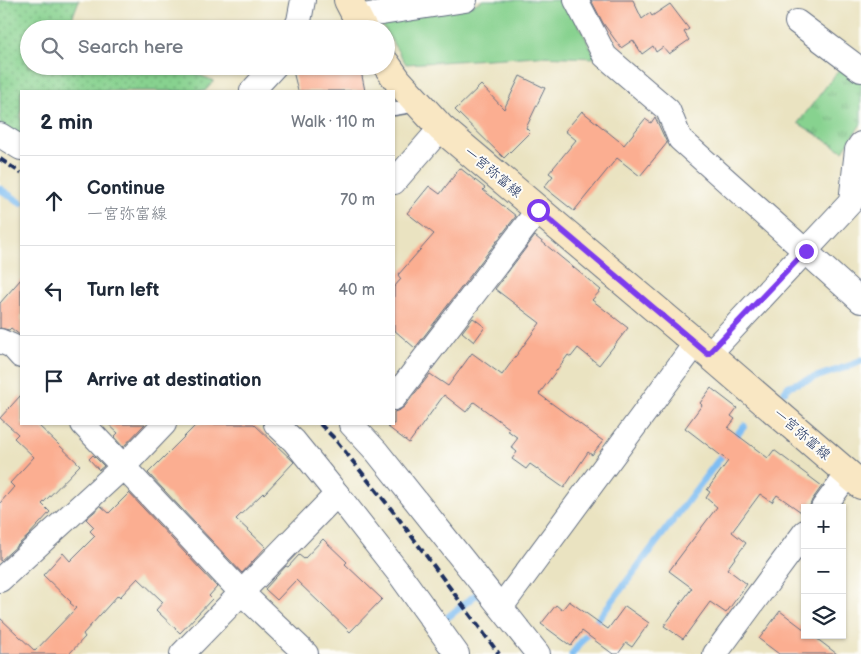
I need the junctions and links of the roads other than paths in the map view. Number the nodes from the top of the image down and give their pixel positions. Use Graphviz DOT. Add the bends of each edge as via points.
graph roads {
  1 [pos="303,0"];
  2 [pos="465,0"];
  3 [pos="576,0"];
  4 [pos="356,15"];
  5 [pos="299,20"];
  6 [pos="797,22"];
  7 [pos="861,70"];
  8 [pos="267,75"];
  9 [pos="394,75"];
  10 [pos="253,90"];
  11 [pos="407,107"];
  12 [pos="441,128"];
  13 [pos="0,134"];
  14 [pos="861,144"];
  15 [pos="20,147"];
  16 [pos="395,181"];
  17 [pos="538,210"];
  18 [pos="806,251"];
  19 [pos="861,301"];
  20 [pos="0,341"];
  21 [pos="702,349"];
  22 [pos="20,355"];
  23 [pos="395,397"];
  24 [pos="84,425"];
  25 [pos="163,425"];
  26 [pos="277,425"];
  27 [pos="363,428"];
  28 [pos="123,467"];
  29 [pos="854,479"];
  30 [pos="337,494"];
  31 [pos="827,504"];
  32 [pos="801,537"];
  33 [pos="0,580"];
  34 [pos="242,593"];
  35 [pos="501,607"];
  36 [pos="182,654"];
  37 [pos="306,654"];
  38 [pos="457,654"];
  39 [pos="538,654"];
  40 [pos="715,654"];
  1 -- 5 [label="street"];
  2 -- 4 [label="street"];
  3 -- 18 [label="street" via="605,56 668,110 680,139"];
  6 -- 7 [label="street"];
  8 -- 10 [label="street"];
  9 -- 11 [label="main road, 一宮弥富線"];
  11 -- 12 [label="main road, 一宮弥富線"];
  12 -- 16 [label="street"];
  12 -- 17 [label="main road, 一宮弥富線"];
  13 -- 15 [label="street"];
  14 -- 18 [label="street" via="857,150 851,202"];
  17 -- 21 [label="main road, 一宮弥富線"];
  17 -- 23 [label="street"];
  18 -- 19 [label="street"];
  18 -- 21 [label="street"];
  20 -- 22 [label="street" via="12,346"];
  21 -- 29 [label="main road, 一宮弥富線"];
  21 -- 35 [label="street"];
  24 -- 28 [label="street"];
  25 -- 28 [label="street"];
  26 -- 30 [label="street"];
  27 -- 35 [label="street" via="377,452"];
  28 -- 33 [label="street"];
  28 -- 34 [label="street"];
  29 -- 31 [label="street"];
  30 -- 34 [label="street"];
  30 -- 38 [label="street"];
  32 -- 40 [label="street"];
  34 -- 36 [label="street"];
  34 -- 37 [label="street"];
  35 -- 39 [label="street"];
}
